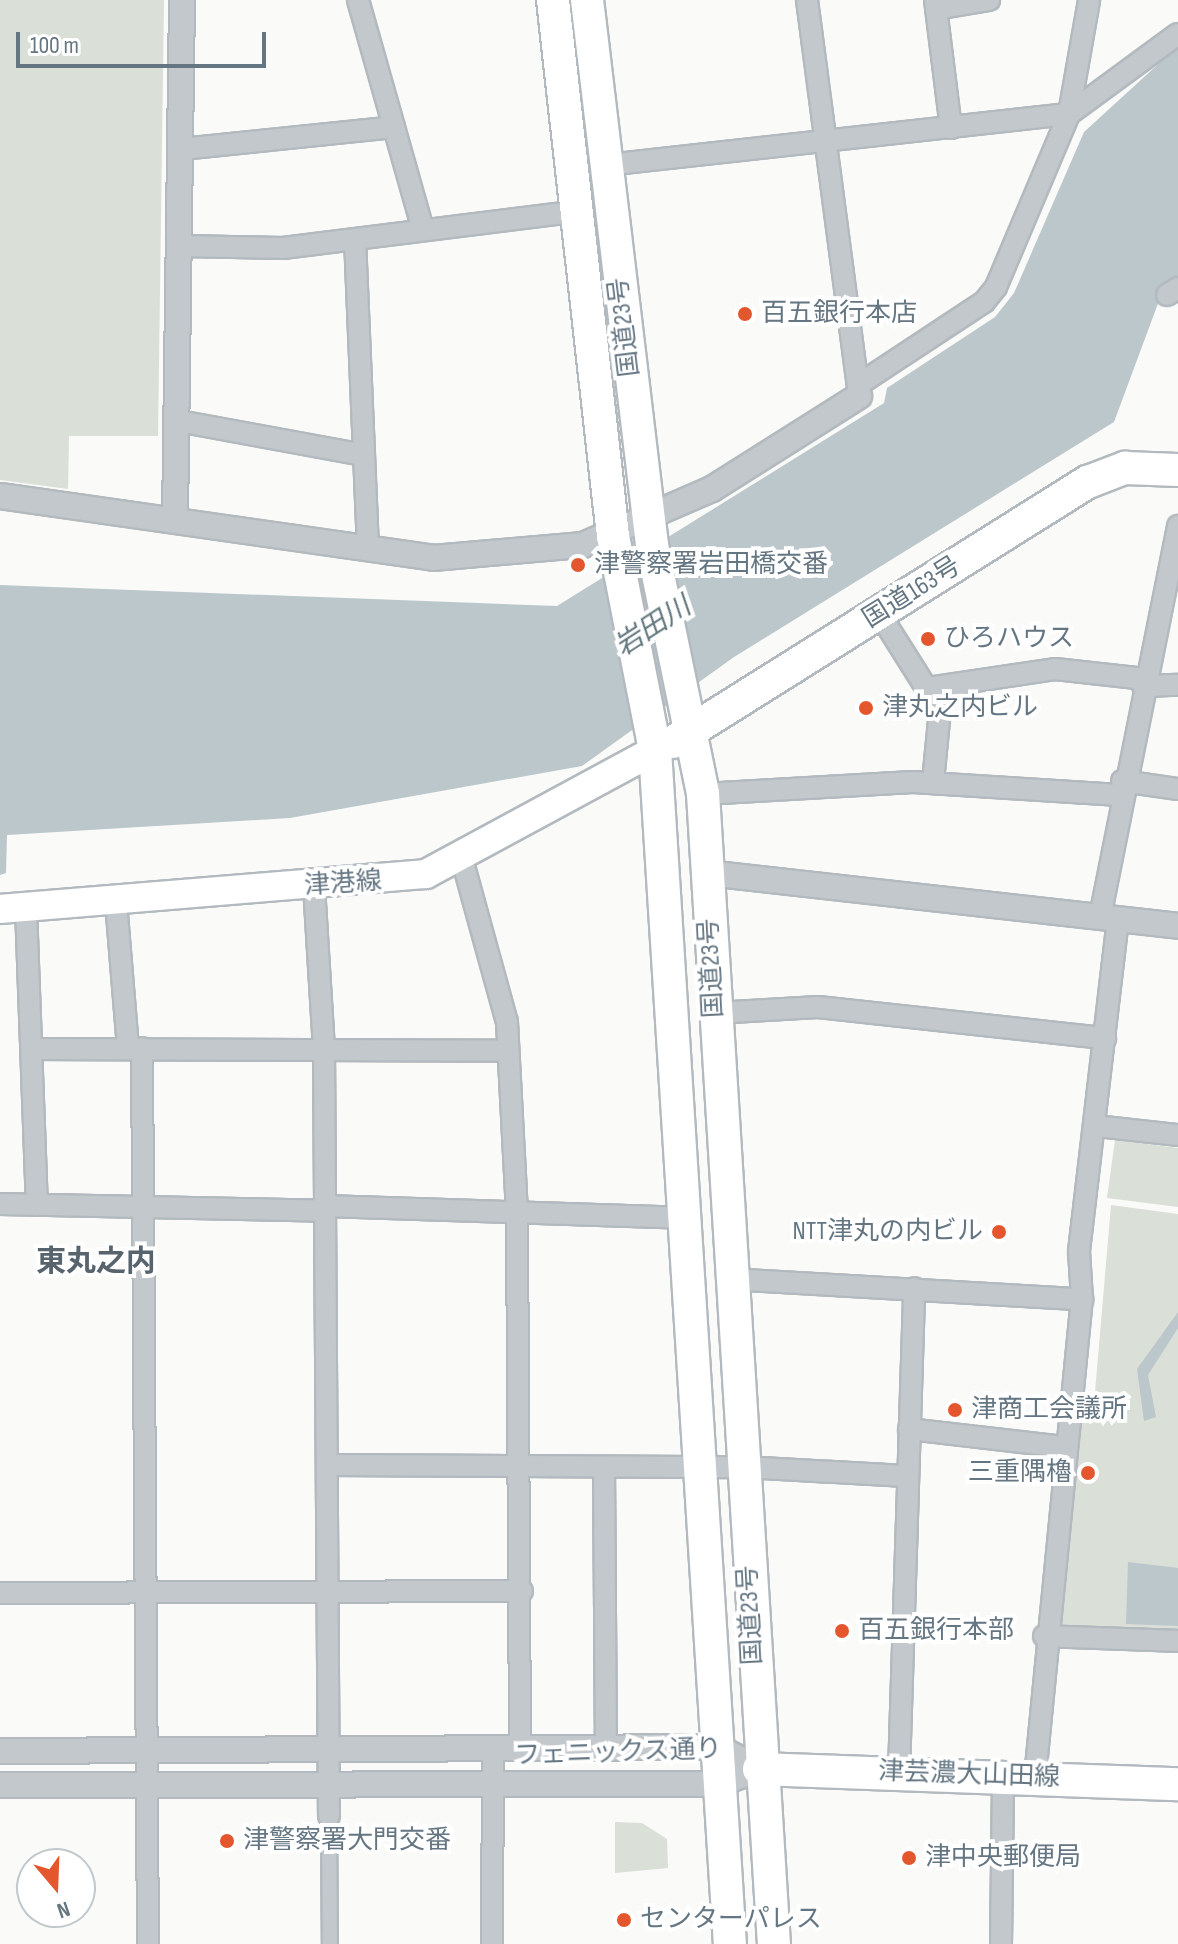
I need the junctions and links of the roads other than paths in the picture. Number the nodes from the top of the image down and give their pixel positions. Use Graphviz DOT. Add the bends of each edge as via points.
graph roads {
  1 [pos="182,0"];
  2 [pos="358,0"];
  3 [pos="553,0"];
  4 [pos="587,0"];
  5 [pos="807,0"];
  6 [pos="989,0"];
  7 [pos="1089,0"];
  8 [pos="936,5"];
  9 [pos="1178,34"];
  10 [pos="1069,114"];
  11 [pos="394,127"];
  12 [pos="951,128"];
  13 [pos="824,142"];
  14 [pos="182,149"];
  15 [pos="606,165"];
  16 [pos="578,211"];
  17 [pos="423,230"];
  18 [pos="355,239"];
  19 [pos="181,246"];
  20 [pos="859,390"];
  21 [pos="178,421"];
  22 [pos="364,455"];
  23 [pos="1178,470"];
  24 [pos="0,496"];
  25 [pos="175,520"];
  26 [pos="1178,526"];
  27 [pos="650,532"];
  28 [pos="615,545"];
  29 [pos="368,550"];
  30 [pos="1172,582"];
  31 [pos="879,613"];
  32 [pos="1144,682"];
  33 [pos="1178,685"];
  34 [pos="928,688"];
  35 [pos="689,728"];
  36 [pos="654,741"];
  37 [pos="933,782"];
  38 [pos="1121,788"];
  39 [pos="1178,789"];
  40 [pos="703,794"];
  41 [pos="462,859"];
  42 [pos="707,873"];
  43 [pos="314,886"];
  44 [pos="116,902"];
  45 [pos="13,909"];
  46 [pos="1109,918"];
  47 [pos="1178,926"];
  48 [pos="715,1013"];
  49 [pos="1105,1038"];
  50 [pos="135,1048"];
  51 [pos="324,1048"];
  52 [pos="35,1049"];
  53 [pos="508,1051"];
  54 [pos="1096,1126"];
  55 [pos="1178,1135"];
  56 [pos="0,1204"];
  57 [pos="37,1205"];
  58 [pos="143,1206"];
  59 [pos="325,1208"];
  60 [pos="517,1213"];
  61 [pos="682,1218"];
  62 [pos="730,1279"];
  63 [pos="914,1288"];
  64 [pos="1082,1299"];
  65 [pos="909,1429"];
  66 [pos="1065,1447"];
  67 [pos="327,1465"];
  68 [pos="519,1465"];
  69 [pos="604,1467"];
  70 [pos="744,1467"];
  71 [pos="699,1468"];
  72 [pos="906,1476"];
  73 [pos="522,1591"];
  74 [pos="325,1592"];
  75 [pos="0,1593"];
  76 [pos="146,1593"];
  77 [pos="1044,1636"];
  78 [pos="1178,1641"];
  79 [pos="717,1747"];
  80 [pos="606,1748"];
  81 [pos="493,1749"];
  82 [pos="520,1749"];
  83 [pos="147,1750"];
  84 [pos="327,1750"];
  85 [pos="0,1751"];
  86 [pos="759,1769"];
  87 [pos="899,1773"];
  88 [pos="1003,1775"];
  89 [pos="1035,1777"];
  90 [pos="493,1784"];
  91 [pos="719,1784"];
  92 [pos="1178,1784"];
  93 [pos="0,1785"];
  94 [pos="147,1785"];
  95 [pos="328,1785"];
  96 [pos="329,1816"];
  97 [pos="148,1944"];
  98 [pos="330,1944"];
  99 [pos="492,1944"];
  100 [pos="730,1944"];
  101 [pos="774,1944"];
  102 [pos="1001,1944"];
  1 -- 14 [label="street"];
  2 -- 11 [label="street"];
  3 -- 16 [label="main road, 国道23号"];
  4 -- 15 [label="main road, 国道23号"];
  5 -- 13 [label="street"];
  6 -- 8 [label="street"];
  7 -- 10 [label="street"];
  8 -- 12 [label="street"];
  9 -- 10 [label="street"];
  10 -- 12 [label="street"];
  10 -- 20 [label="street" via="991,294"];
  11 -- 14 [label="street"];
  11 -- 17 [label="street"];
  12 -- 13 [label="street"];
  13 -- 15 [label="street"];
  13 -- 20 [label="street"];
  14 -- 19 [label="street"];
  15 -- 27 [label="main road, 国道23号"];
  16 -- 17 [label="street"];
  16 -- 28 [label="main road, 国道23号"];
  17 -- 18 [label="street"];
  18 -- 19 [label="street" via="283,248"];
  18 -- 22 [label="street"];
  19 -- 21 [label="street"];
  20 -- 27 [label="street"];
  21 -- 22 [label="street"];
  21 -- 25 [label="street"];
  22 -- 29 [label="street"];
  23 -- 31 [label="main road, 国道163号" via="1101,475"];
  24 -- 25 [label="street"];
  25 -- 29 [label="street"];
  26 -- 30 [label="street"];
  27 -- 28 [label="street"];
  27 -- 35 [label="main road, 国道23号"];
  28 -- 29 [label="street" via="433,558"];
  28 -- 36 [label="main road, 国道23号"];
  30 -- 32 [label="street"];
  31 -- 34 [label="street"];
  31 -- 35 [label="main road, 国道163号"];
  32 -- 33 [label="street"];
  32 -- 34 [label="street" via="1055,669"];
  32 -- 38 [label="street"];
  34 -- 37 [label="street" via="940,710"];
  35 -- 36 [label="main road, 国道163号"];
  35 -- 40 [label="main road, 国道23号"];
  36 -- 41 [label="main road, 津港線"];
  36 -- 61 [label="main road, 国道23号"];
  37 -- 38 [label="street"];
  37 -- 40 [label="street"];
  38 -- 39 [label="street"];
  38 -- 46 [label="street"];
  40 -- 42 [label="main road, 国道23号"];
  41 -- 43 [label="main road, 津港線" via="397,880"];
  41 -- 53 [label="street" via="502,1001"];
  42 -- 46 [label="street"];
  42 -- 48 [label="main road, 国道23号"];
  43 -- 44 [label="main road, 津港線"];
  43 -- 51 [label="street"];
  44 -- 45 [label="main road, 津港線"];
  44 -- 50 [label="street"];
  45 -- 52 [label="street"];
  46 -- 47 [label="street"];
  46 -- 49 [label="street"];
  48 -- 49 [label="street" via="818,1007"];
  48 -- 62 [label="main road, 国道23号"];
  49 -- 54 [label="street"];
  50 -- 51 [label="street"];
  50 -- 52 [label="street"];
  50 -- 58 [label="street"];
  51 -- 53 [label="street"];
  51 -- 59 [label="street"];
  52 -- 57 [label="street"];
  53 -- 60 [label="street"];
  54 -- 55 [label="street"];
  54 -- 64 [label="street" via="1079,1251"];
  56 -- 57 [label="street"];
  57 -- 58 [label="street"];
  58 -- 59 [label="street"];
  58 -- 76 [label="street"];
  59 -- 60 [label="street"];
  59 -- 67 [label="street"];
  60 -- 61 [label="street"];
  60 -- 68 [label="street"];
  61 -- 71 [label="main road, 国道23号"];
  62 -- 63 [label="street"];
  62 -- 70 [label="main road, 国道23号"];
  63 -- 64 [label="street"];
  63 -- 65 [label="street"];
  64 -- 66 [label="street"];
  65 -- 66 [label="street"];
  65 -- 72 [label="street"];
  66 -- 77 [label="street"];
  67 -- 68 [label="street"];
  67 -- 74 [label="street"];
  68 -- 69 [label="street"];
  68 -- 73 [label="street"];
  69 -- 71 [label="street"];
  69 -- 80 [label="street"];
  70 -- 71 [label="street"];
  70 -- 72 [label="street"];
  70 -- 86 [label="main road, 国道23号"];
  71 -- 79 [label="main road, 国道23号"];
  72 -- 87 [label="street"];
  73 -- 74 [label="street"];
  73 -- 82 [label="street"];
  74 -- 76 [label="street"];
  74 -- 84 [label="street"];
  75 -- 76 [label="street"];
  76 -- 83 [label="street"];
  77 -- 78 [label="street"];
  77 -- 89 [label="street"];
  79 -- 80 [label="street, フェニックス通り"];
  79 -- 86 [label="street, フェニックス通り"];
  79 -- 91 [label="main road, 国道23号"];
  80 -- 82 [label="street, フェニックス通り"];
  81 -- 82 [label="street, フェニックス通り"];
  81 -- 84 [label="street, フェニックス通り"];
  81 -- 90 [label="street"];
  83 -- 84 [label="street, フェニックス通り"];
  83 -- 85 [label="street, フェニックス通り"];
  83 -- 94 [label="street"];
  84 -- 95 [label="street"];
  86 -- 87 [label="main road, 津芸濃大山田線"];
  86 -- 91 [label="street, フェニックス通り"];
  86 -- 101 [label="main road, 国道23号"];
  87 -- 88 [label="main road, 津芸濃大山田線"];
  88 -- 89 [label="main road, 津芸濃大山田線"];
  88 -- 102 [label="street"];
  89 -- 92 [label="main road, 津芸濃大山田線"];
  90 -- 91 [label="street, フェニックス通り"];
  90 -- 95 [label="street, フェニックス通り"];
  90 -- 99 [label="street"];
  91 -- 100 [label="main road, 国道23号"];
  93 -- 94 [label="street, フェニックス通り"];
  94 -- 95 [label="street, フェニックス通り"];
  94 -- 97 [label="street"];
  95 -- 96 [label="street"];
  96 -- 98 [label="street"];
}
